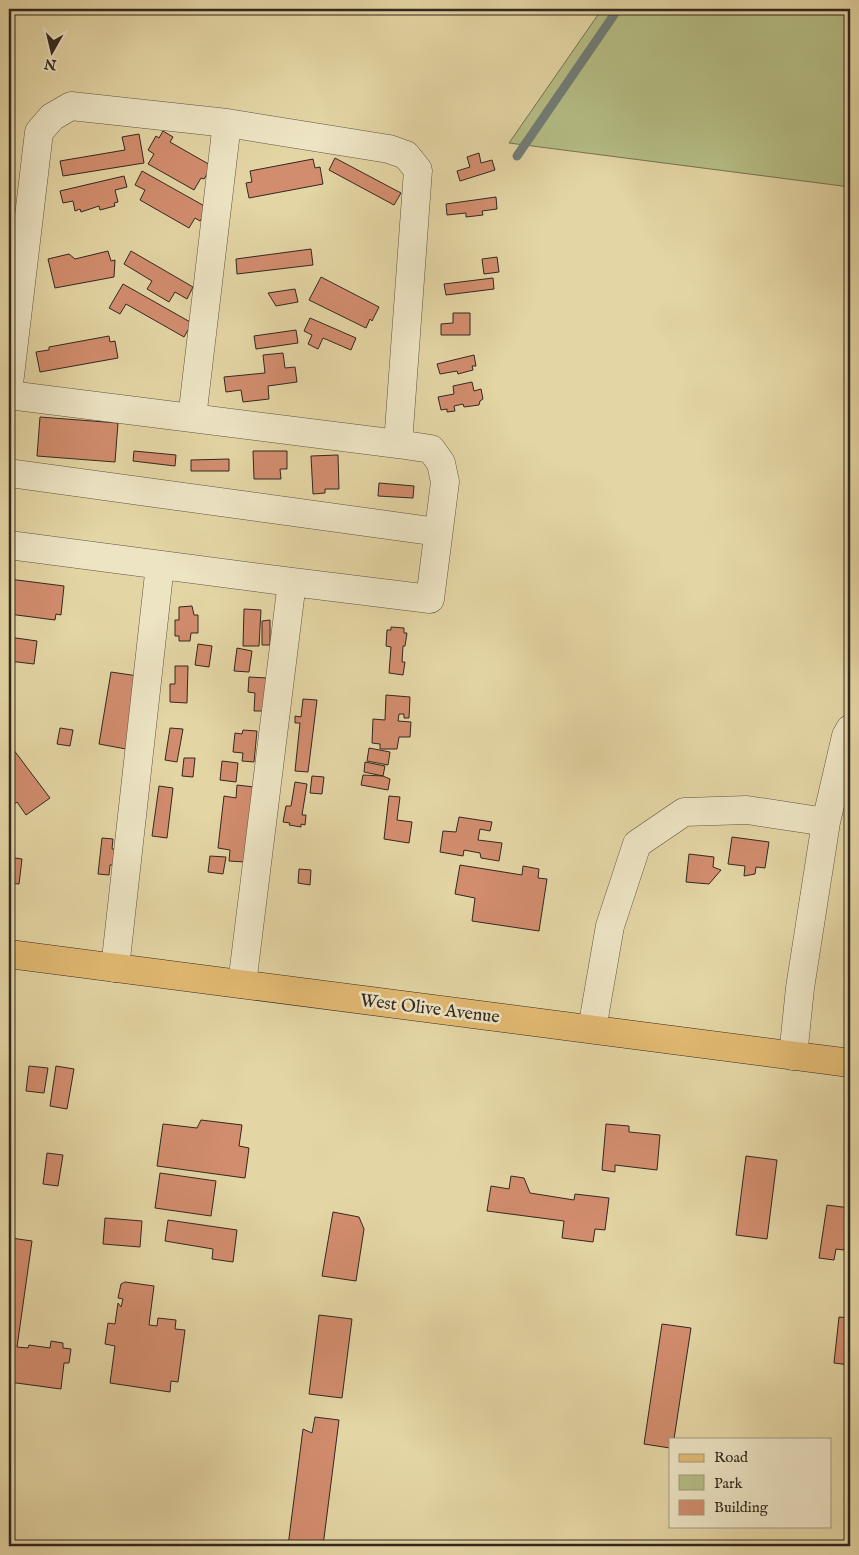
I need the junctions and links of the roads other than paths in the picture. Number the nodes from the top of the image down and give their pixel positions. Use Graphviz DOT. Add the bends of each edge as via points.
graph roads {
  1 [pos="227,123"];
  2 [pos="9,384"];
  3 [pos="9,395"];
  4 [pos="192,418"];
  5 [pos="398,444"];
  6 [pos="9,473"];
  7 [pos="438,532"];
  8 [pos="9,545"];
  9 [pos="160,565"];
  10 [pos="292,582"];
  11 [pos="850,729"];
  12 [pos="826,822"];
  13 [pos="9,954"];
  14 [pos="115,968"];
  15 [pos="242,984"];
  16 [pos="592,1029"];
  17 [pos="793,1056"];
  18 [pos="850,1063"];
  1 -- 2 [label="lane" via="71,106 52,117 39,132"];
  1 -- 4 [label="lane"];
  1 -- 5 [label="lane" via="388,148 406,155 418,170"];
  3 -- 4 [label="lane"];
  4 -- 5 [label="lane"];
  5 -- 7 [label="lane" via="431,449 440,463 445,482"];
  6 -- 7 [label="lane"];
  7 -- 10 [label="lane" via="430,599"];
  8 -- 9 [label="lane"];
  9 -- 10 [label="lane"];
  9 -- 14 [label="lane"];
  10 -- 15 [label="lane"];
  11 -- 12 [label="lane"];
  12 -- 16 [label="lane" via="747,810 684,812 637,844 610,926"];
  12 -- 17 [label="lane" via="800,988"];
  13 -- 14 [label="main road, West Olive Avenue"];
  14 -- 15 [label="main road, West Olive Avenue"];
  15 -- 16 [label="main road, West Olive Avenue"];
  16 -- 17 [label="main road, West Olive Avenue"];
  17 -- 18 [label="main road, West Olive Avenue"];
}
